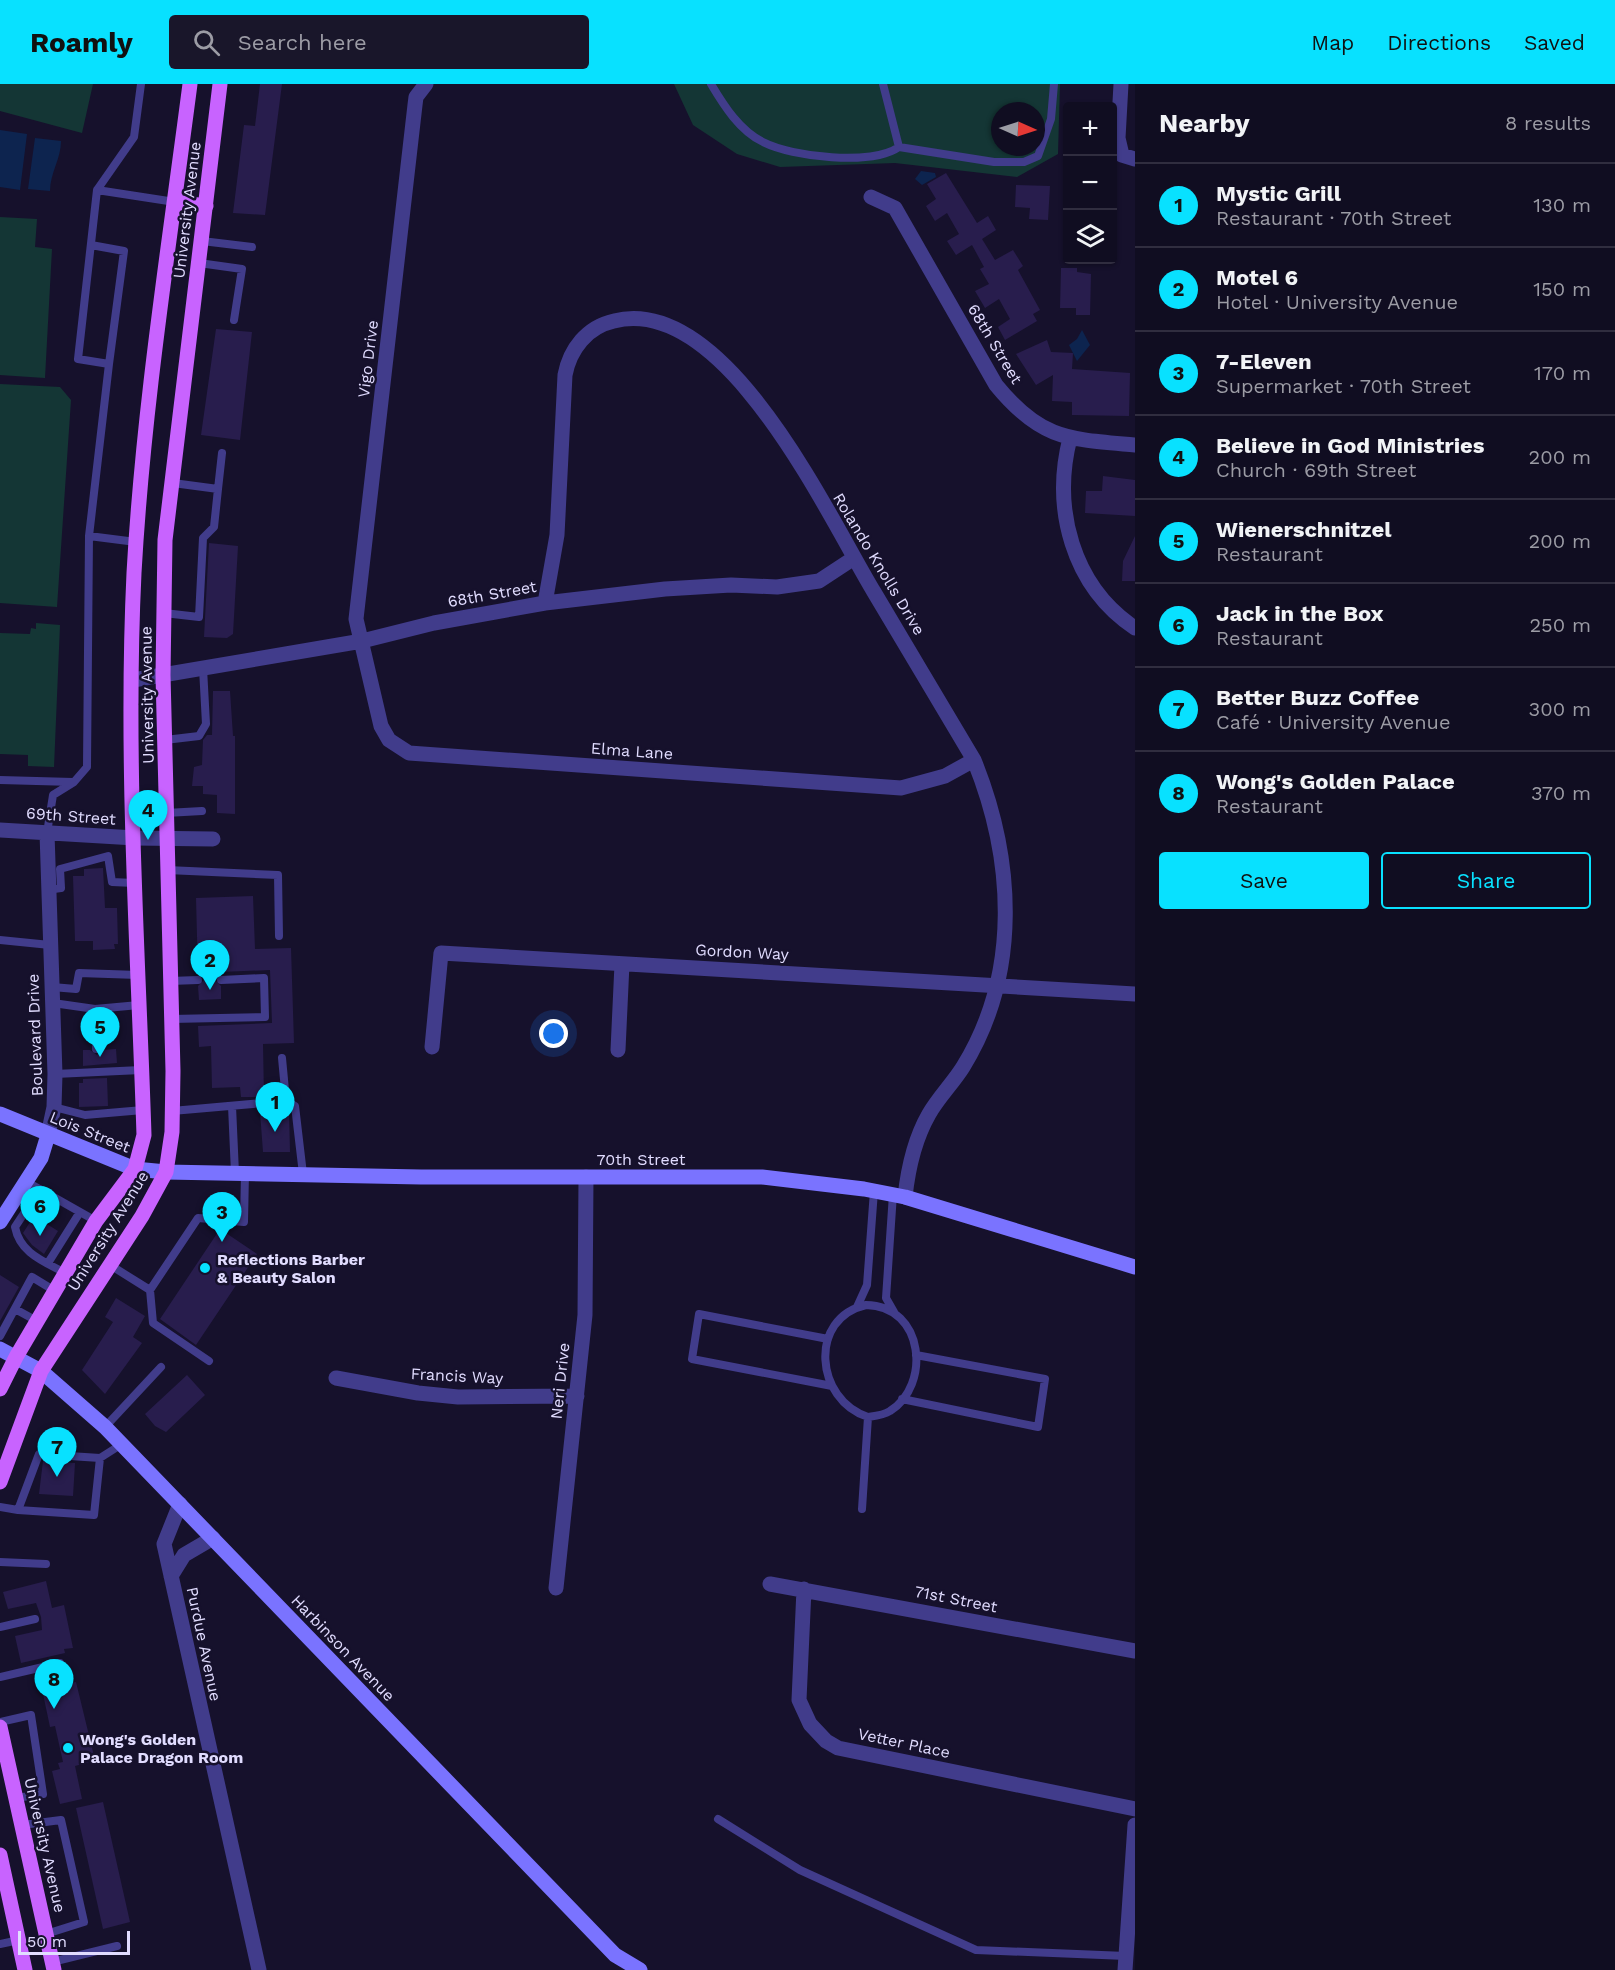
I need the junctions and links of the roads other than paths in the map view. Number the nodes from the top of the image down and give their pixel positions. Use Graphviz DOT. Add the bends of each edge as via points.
graph roads {
  1 [pos="141,84"];
  2 [pos="190,84"];
  3 [pos="220,84"];
  4 [pos="426,84"];
  5 [pos="711,84"];
  6 [pos="883,84"];
  7 [pos="1054,84"];
  8 [pos="1121,84"];
  9 [pos="899,147"];
  10 [pos="1135,159"];
  11 [pos="97,190"];
  12 [pos="871,197"];
  13 [pos="175,202"];
  14 [pos="206,206"];
  15 [pos="202,241"];
  16 [pos="91,245"];
  17 [pos="252,247"];
  18 [pos="199,263"];
  19 [pos="234,320"];
  20 [pos="109,364"];
  21 [pos="1070,438"];
  22 [pos="1135,445"];
  23 [pos="222,453"];
  24 [pos="173,483"];
  25 [pos="218,489"];
  26 [pos="89,536"];
  27 [pos="136,542"];
  28 [pos="854,558"];
  29 [pos="545,603"];
  30 [pos="164,613"];
  31 [pos="1135,628"];
  32 [pos="362,641"];
  33 [pos="203,668"];
  34 [pos="163,675"];
  35 [pos="133,680"];
  36 [pos="165,740"];
  37 [pos="974,760"];
  38 [pos="0,780"];
  39 [pos="74,782"];
  40 [pos="202,811"];
  41 [pos="166,813"];
  42 [pos="0,830"];
  43 [pos="47,833"];
  44 [pos="135,838"];
  45 [pos="166,838"];
  46 [pos="213,839"];
  47 [pos="167,870"];
  48 [pos="134,883"];
  49 [pos="47,890"];
  50 [pos="279,936"];
  51 [pos="0,940"];
  52 [pos="50,945"];
  53 [pos="622,964"];
  54 [pos="138,975"];
  55 [pos="198,980"];
  56 [pos="220,980"];
  57 [pos="170,981"];
  58 [pos="999,984"];
  59 [pos="52,987"];
  60 [pos="1135,994"];
  61 [pos="53,1003"];
  62 [pos="139,1005"];
  63 [pos="95,1009"];
  64 [pos="171,1019"];
  65 [pos="432,1047"];
  66 [pos="96,1049"];
  67 [pos="618,1050"];
  68 [pos="282,1058"];
  69 [pos="141,1070"];
  70 [pos="56,1074"];
  71 [pos="286,1101"];
  72 [pos="232,1106"];
  73 [pos="54,1107"];
  74 [pos="143,1110"];
  75 [pos="172,1111"];
  76 [pos="0,1114"];
  77 [pos="48,1135"];
  78 [pos="135,1169"];
  79 [pos="166,1172"];
  80 [pos="240,1173"];
  81 [pos="303,1174"];
  82 [pos="586,1177"];
  83 [pos="33,1186"];
  84 [pos="874,1191"];
  85 [pos="899,1196"];
  86 [pos="80,1212"];
  87 [pos="96,1221"];
  88 [pos="0,1222"];
  89 [pos="48,1263"];
  90 [pos="110,1265"];
  91 [pos="1135,1267"];
  92 [pos="65,1273"];
  93 [pos="150,1290"];
  94 [pos="55,1291"];
  95 [pos="857,1307"];
  96 [pos="15,1309"];
  97 [pos="895,1312"];
  98 [pos="37,1321"];
  99 [pos="0,1336"];
  100 [pos="828,1339"];
  101 [pos="0,1349"];
  102 [pos="916,1355"];
  103 [pos="16,1357"];
  104 [pos="209,1361"];
  105 [pos="161,1367"];
  106 [pos="41,1371"];
  107 [pos="336,1378"];
  108 [pos="832,1386"];
  109 [pos="0,1389"];
  110 [pos="577,1396"];
  111 [pos="903,1399"];
  112 [pos="868,1417"];
  113 [pos="105,1427"];
  114 [pos="122,1444"];
  115 [pos="100,1458"];
  116 [pos="0,1482"];
  117 [pos="180,1504"];
  118 [pos="0,1507"];
  119 [pos="862,1509"];
  120 [pos="18,1510"];
  121 [pos="213,1538"];
  122 [pos="0,1562"];
  123 [pos="46,1564"];
  124 [pos="171,1576"];
  125 [pos="770,1584"];
  126 [pos="556,1588"];
  127 [pos="804,1589"];
  128 [pos="35,1619"];
  129 [pos="0,1627"];
  130 [pos="1135,1651"];
  131 [pos="60,1664"];
  132 [pos="0,1677"];
  133 [pos="0,1722"];
  134 [pos="0,1727"];
  135 [pos="16,1798"];
  136 [pos="1135,1809"];
  137 [pos="718,1819"];
  138 [pos="22,1825"];
  139 [pos="1135,1825"];
  140 [pos="0,1855"];
  141 [pos="2,1871"];
  142 [pos="46,1934"];
  143 [pos="19,1940"];
  144 [pos="0,1944"];
  145 [pos="117,1946"];
  146 [pos="1128,1960"];
  147 [pos="53,1966"];
  148 [pos="25,1970"];
  149 [pos="258,1970"];
  150 [pos="640,1970"];
  1 -- 11 [label="lane" via="135,137"];
  2 -- 13 [label="main road, University Avenue"];
  3 -- 14 [label="main road, University Avenue"];
  4 -- 32 [label="street, Vigo Drive" via="416,97 366,526 356,619"];
  5 -- 9 [label="lane" via="725,107 764,143 843,158 887,153"];
  6 -- 9 [label="lane"];
  7 -- 9 [label="lane" via="1051,119 1038,156 1024,162 994,162"];
  8 -- 10 [label="street" via="1118,138 1122,154"];
  11 -- 13 [label="lane"];
  11 -- 16 [label="lane"];
  12 -- 21 [label="street, 68th Street" via="895,208 996,386 1017,411 1049,432"];
  13 -- 14 [label="main road"];
  13 -- 27 [label="main road, University Avenue"];
  14 -- 15 [label="main road, University Avenue"];
  15 -- 17 [label="lane"];
  15 -- 18 [label="main road, University Avenue"];
  16 -- 20 [label="lane" via="78,359"];
  16 -- 20 [label="lane" via="124,251"];
  18 -- 19 [label="lane" via="242,269"];
  18 -- 24 [label="main road, University Avenue"];
  20 -- 26 [label="lane"];
  21 -- 22 [label="street, 68th Street"];
  21 -- 31 [label="street" via="1062,494 1073,550 1102,598"];
  23 -- 25 [label="lane"];
  24 -- 25 [label="lane"];
  24 -- 30 [label="main road, University Avenue" via="165,540"];
  25 -- 30 [label="lane" via="214,527 202,538 199,617"];
  26 -- 27 [label="lane"];
  26 -- 39 [label="lane" via="87,767"];
  27 -- 35 [label="main road, University Avenue"];
  28 -- 29 [label="street, 68th Street" via="819,582 777,587 665,589"];
  28 -- 29 [label="street, Rolando Knolls Drive" via="779,430 720,360 692,339 665,326 616,320 588,333 567,365 557,535"];
  28 -- 37 [label="street, Rolando Knolls Drive"];
  29 -- 32 [label="street, 68th Street"];
  30 -- 34 [label="main road, University Avenue"];
  32 -- 33 [label="street, 68th Street"];
  32 -- 37 [label="street, Elma Lane" via="381,726 390,740 409,753 901,788 945,776"];
  33 -- 34 [label="street, 68th Street"];
  33 -- 36 [label="lane" via="206,724 199,736"];
  34 -- 35 [label="street, 68th Street"];
  34 -- 36 [label="main road, University Avenue"];
  35 -- 44 [label="main road, University Avenue"];
  36 -- 41 [label="main road, University Avenue"];
  37 -- 58 [label="street, Rolando Knolls Drive" via="993,816 1005,881"];
  38 -- 39 [label="lane"];
  39 -- 43 [label="lane" via="53,795"];
  40 -- 41 [label="lane"];
  41 -- 45 [label="main road, University Avenue"];
  42 -- 43 [label="street, 69th Street"];
  43 -- 44 [label="street, 69th Street"];
  43 -- 49 [label="street, Boulevard Drive"];
  44 -- 45 [label="street, 69th Street"];
  44 -- 48 [label="main road, University Avenue"];
  45 -- 46 [label="street, 69th Street"];
  45 -- 47 [label="main road, University Avenue"];
  47 -- 50 [label="lane" via="278,875"];
  47 -- 57 [label="main road, University Avenue"];
  48 -- 49 [label="lane" via="112,882 108,855 60,869 61,888"];
  48 -- 54 [label="main road, University Avenue"];
  49 -- 52 [label="street, Boulevard Drive"];
  51 -- 52 [label="lane"];
  52 -- 59 [label="street, Boulevard Drive"];
  53 -- 58 [label="street, Gordon Way"];
  53 -- 65 [label="street, Gordon Way" via="441,953"];
  53 -- 67 [label="street"];
  54 -- 59 [label="lane" via="79,973 76,988"];
  54 -- 62 [label="main road, University Avenue"];
  55 -- 57 [label="lane"];
  56 -- 64 [label="lane" via="264,978 266,1017"];
  57 -- 64 [label="main road, University Avenue"];
  58 -- 60 [label="street, Gordon Way"];
  58 -- 85 [label="street, Rolando Knolls Drive" via="967,1060 921,1129"];
  59 -- 61 [label="street, Boulevard Drive"];
  61 -- 63 [label="lane"];
  61 -- 70 [label="street, Boulevard Drive"];
  62 -- 63 [label="lane"];
  62 -- 69 [label="main road, University Avenue"];
  63 -- 66 [label="lane"];
  64 -- 75 [label="main road, University Avenue"];
  68 -- 71 [label="lane"];
  69 -- 70 [label="lane" via="96,1068"];
  69 -- 74 [label="main road, University Avenue"];
  70 -- 73 [label="street, Boulevard Drive"];
  71 -- 72 [label="lane"];
  71 -- 81 [label="lane" via="295,1106"];
  72 -- 75 [label="lane"];
  72 -- 80 [label="lane"];
  73 -- 74 [label="lane" via="85,1115"];
  73 -- 77 [label="street, Boulevard Drive"];
  74 -- 78 [label="main road, University Avenue" via="144,1135"];
  75 -- 79 [label="main road, University Avenue"];
  76 -- 77 [label="street, Lois Street"];
  77 -- 78 [label="street, Lois Street"];
  77 -- 83 [label="street, Boulevard Drive"];
  78 -- 79 [label="street, 70th Street"];
  78 -- 87 [label="main road, University Avenue"];
  79 -- 80 [label="street, 70th Street"];
  79 -- 90 [label="main road, University Avenue"];
  80 -- 81 [label="street, 70th Street"];
  80 -- 93 [label="lane" via="244,1222 198,1218"];
  81 -- 82 [label="street, 70th Street"];
  82 -- 84 [label="street, 70th Street" via="762,1177"];
  82 -- 110 [label="street, Neri Drive" via="585,1315"];
  83 -- 86 [label="lane"];
  83 -- 88 [label="street, Boulevard Drive"];
  83 -- 89 [label="lane" via="15,1227 22,1248"];
  84 -- 85 [label="street, 70th Street"];
  84 -- 95 [label="lane" via="867,1285"];
  85 -- 91 [label="street, 70th Street"];
  85 -- 97 [label="lane" via="886,1298"];
  86 -- 87 [label="lane"];
  86 -- 89 [label="lane"];
  87 -- 92 [label="main road, University Avenue"];
  89 -- 92 [label="lane"];
  90 -- 93 [label="lane"];
  90 -- 106 [label="main road, University Avenue"];
  92 -- 94 [label="main road, University Avenue"];
  93 -- 104 [label="lane" via="153,1323"];
  94 -- 96 [label="lane" via="32,1277"];
  94 -- 98 [label="main road, University Avenue"];
  95 -- 97 [label="lane" via="876,1305"];
  95 -- 100 [label="lane" via="841,1317"];
  96 -- 98 [label="lane"];
  96 -- 99 [label="lane"];
  97 -- 102 [label="lane" via="909,1326"];
  98 -- 103 [label="main road, University Avenue"];
  100 -- 108 [label="lane" via="826,1357"];
  100 -- 108 [label="lane" via="699,1314 692,1359"];
  101 -- 103 [label="street, Harbinson Avenue"];
  102 -- 111 [label="lane" via="913,1376"];
  102 -- 111 [label="lane" via="1046,1379 1038,1427"];
  103 -- 106 [label="street, Harbinson Avenue"];
  103 -- 109 [label="main road, University Avenue"];
  105 -- 113 [label="lane"];
  106 -- 113 [label="street, Harbinson Avenue"];
  106 -- 116 [label="main road, University Avenue"];
  107 -- 110 [label="street, Francis Way" via="458,1397"];
  108 -- 112 [label="lane" via="843,1405"];
  110 -- 126 [label="street, Neri Drive"];
  111 -- 112 [label="lane" via="889,1412"];
  112 -- 119 [label="lane"];
  113 -- 114 [label="street, Harbinson Avenue"];
  114 -- 115 [label="lane"];
  114 -- 117 [label="street, Harbinson Avenue"];
  115 -- 120 [label="lane" via="39,1454"];
  115 -- 120 [label="lane" via="94,1515"];
  117 -- 121 [label="street, Harbinson Avenue"];
  117 -- 124 [label="street, Purdue Avenue" via="164,1544"];
  118 -- 120 [label="lane"];
  121 -- 124 [label="street" via="184,1555"];
  121 -- 150 [label="street, Harbinson Avenue" via="607,1947"];
  122 -- 123 [label="lane"];
  124 -- 149 [label="street, Purdue Avenue"];
  125 -- 127 [label="street, 71st Street"];
  127 -- 130 [label="street, 71st Street"];
  127 -- 136 [label="street, Vetter Place" via="799,1700 810,1724 826,1741 838,1748"];
  128 -- 129 [label="lane"];
  131 -- 132 [label="lane"];
  133 -- 135 [label="lane" via="31,1715 43,1794"];
  134 -- 135 [label="main road, University Avenue"];
  135 -- 138 [label="main road, University Avenue"];
  137 -- 146 [label="lane" via="800,1870 976,1950"];
  138 -- 142 [label="main road, University Avenue"];
  138 -- 142 [label="lane" via="61,1820 84,1922"];
  139 -- 146 [label="street"];
  140 -- 141 [label="main road"];
  141 -- 143 [label="main road"];
  142 -- 147 [label="main road, University Avenue"];
  143 -- 144 [label="lane"];
  143 -- 148 [label="main road"];
  145 -- 147 [label="lane"];
}
